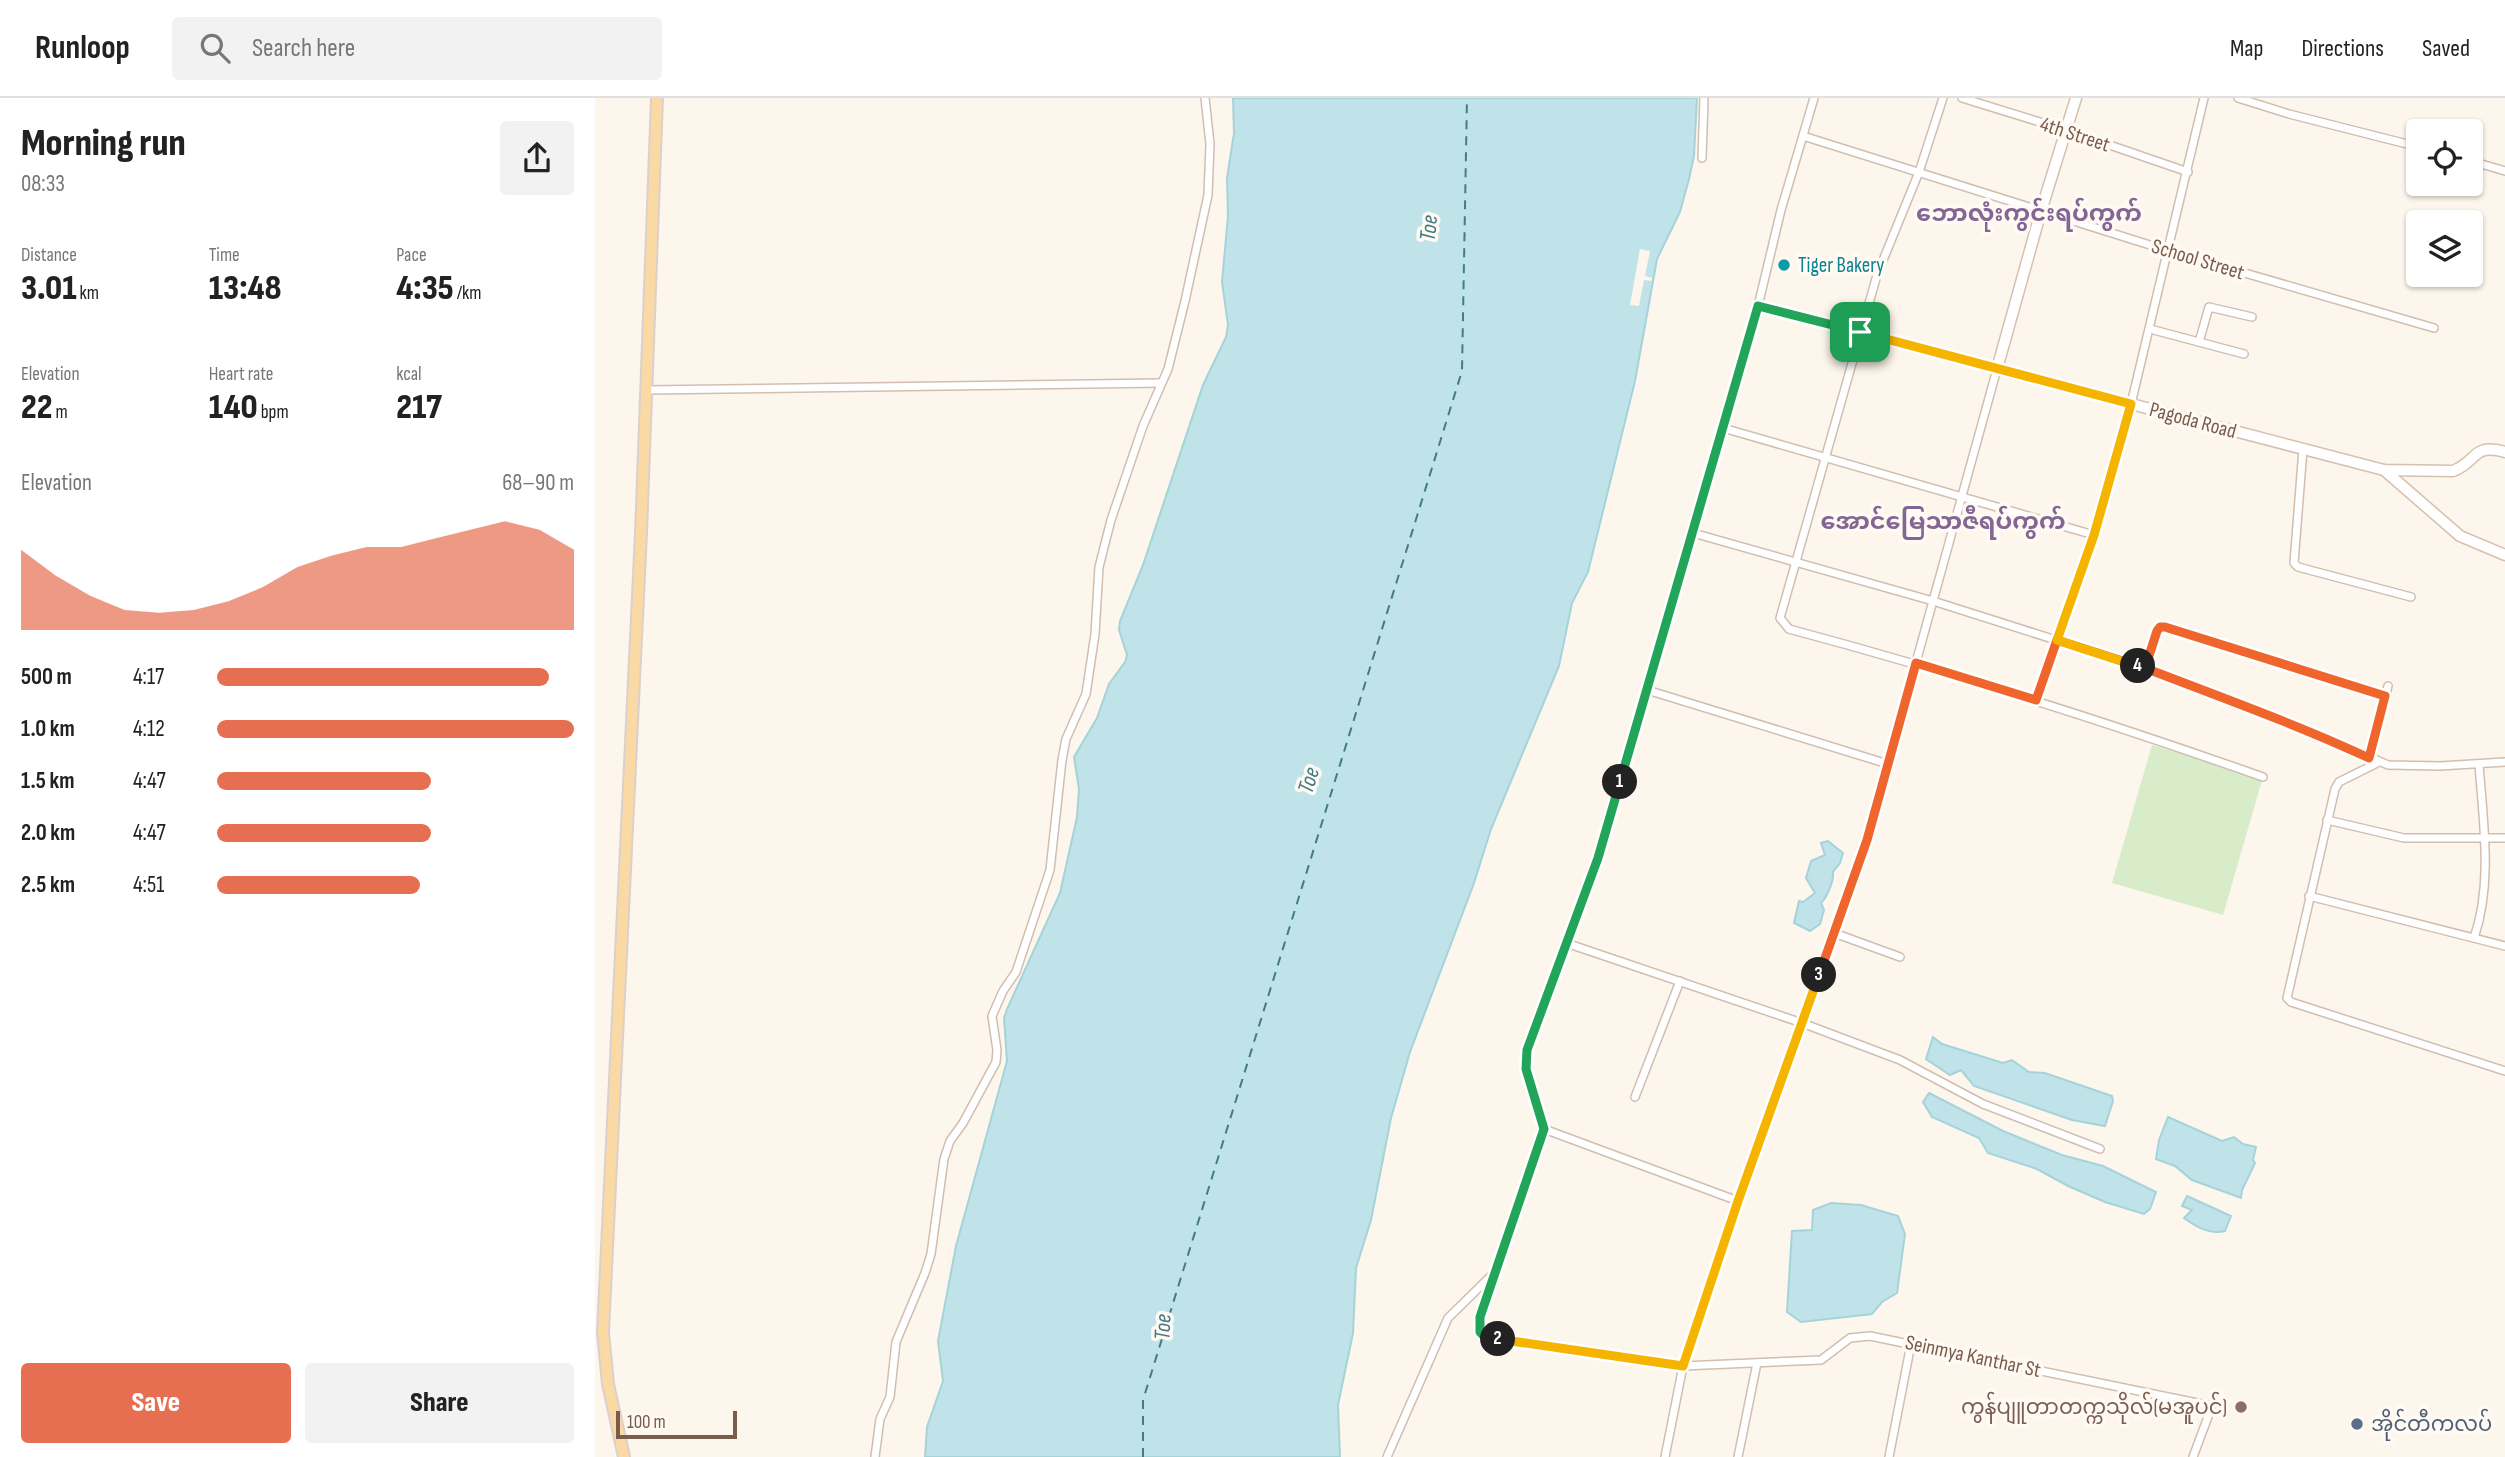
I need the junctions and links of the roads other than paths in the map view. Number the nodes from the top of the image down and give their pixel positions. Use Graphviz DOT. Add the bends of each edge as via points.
graph roads {
  1 [pos="657,98"];
  2 [pos="1205,98"];
  3 [pos="1704,98"];
  4 [pos="1814,98"];
  5 [pos="1943,98"];
  6 [pos="1962,98"];
  7 [pos="2076,98"];
  8 [pos="2204,98"];
  9 [pos="2238,98"];
  10 [pos="2066,130"];
  11 [pos="1803,136"];
  12 [pos="2406,144"];
  13 [pos="1703,158"];
  14 [pos="2483,165"];
  15 [pos="2505,171"];
  16 [pos="1919,172"];
  17 [pos="2187,172"];
  18 [pos="2041,211"];
  19 [pos="2169,251"];
  20 [pos="1758,306"];
  21 [pos="2252,317"];
  22 [pos="2434,328"];
  23 [pos="2150,329"];
  24 [pos="1860,332"];
  25 [pos="2199,342"];
  26 [pos="2244,354"];
  27 [pos="1997,369"];
  28 [pos="1161,383"];
  29 [pos="646,390"];
  30 [pos="2131,404"];
  31 [pos="1723,428"];
  32 [pos="2303,449"];
  33 [pos="2505,452"];
  34 [pos="1824,457"];
  35 [pos="2384,470"];
  36 [pos="1962,497"];
  37 [pos="1693,533"];
  38 [pos="2094,535"];
  39 [pos="2505,555"];
  40 [pos="1794,560"];
  41 [pos="2411,597"];
  42 [pos="1933,601"];
  43 [pos="2057,640"];
  44 [pos="1916,663"];
  45 [pos="2145,668"];
  46 [pos="2388,686"];
  47 [pos="1647,690"];
  48 [pos="2385,696"];
  49 [pos="2036,700"];
  50 [pos="2369,758"];
  51 [pos="2379,762"];
  52 [pos="2505,762"];
  53 [pos="1888,764"];
  54 [pos="2479,764"];
  55 [pos="2263,777"];
  56 [pos="2327,820"];
  57 [pos="2484,838"];
  58 [pos="2505,838"];
  59 [pos="2309,896"];
  60 [pos="1834,933"];
  61 [pos="2474,938"];
  62 [pos="1566,943"];
  63 [pos="2505,946"];
  64 [pos="1900,957"];
  65 [pos="1679,981"];
  66 [pos="1802,1023"];
  67 [pos="2505,1071"];
  68 [pos="1635,1097"];
  69 [pos="1544,1129"];
  70 [pos="2100,1149"];
  71 [pos="1738,1201"];
  72 [pos="1497,1270"];
  73 [pos="1911,1344"];
  74 [pos="1757,1363"];
  75 [pos="1683,1366"];
  76 [pos="624,1457"];
  77 [pos="875,1457"];
  78 [pos="1387,1457"];
  79 [pos="1665,1457"];
  80 [pos="1738,1457"];
  81 [pos="1889,1457"];
  82 [pos="2193,1457"];
  1 -- 29 [label="main road"];
  2 -- 28 [label="street" via="1210,144 1208,195"];
  3 -- 13 [label="street"];
  4 -- 11 [label="street"];
  5 -- 16 [label="street"];
  6 -- 10 [label="street, 4th Street"];
  7 -- 10 [label="main road"];
  8 -- 17 [label="street"];
  9 -- 12 [label="street"];
  10 -- 17 [label="street, 4th Street"];
  10 -- 18 [label="main road"];
  11 -- 16 [label="street, School Street"];
  11 -- 20 [label="street"];
  14 -- 15 [label="street"];
  16 -- 18 [label="street, School Street"];
  16 -- 24 [label="street" via="1877,275"];
  17 -- 19 [label="street"];
  18 -- 19 [label="street, School Street"];
  18 -- 27 [label="main road"];
  19 -- 22 [label="street, School Street"];
  19 -- 23 [label="street"];
  20 -- 24 [label="street, Pagoda Road"];
  20 -- 31 [label="street"];
  21 -- 25 [label="street" via="2209,307"];
  23 -- 25 [label="street"];
  23 -- 30 [label="street"];
  24 -- 27 [label="street, Pagoda Road"];
  24 -- 34 [label="street"];
  25 -- 26 [label="street"];
  27 -- 30 [label="main road, Pagoda Road"];
  27 -- 36 [label="street"];
  28 -- 29 [label="street"];
  28 -- 77 [label="street" via="1111,520 1099,567 1088,682 1064,749 1050,870 1016,972 992,1016 996,1062 944,1159 931,1254 896,1342 893,1385 880,1419"];
  29 -- 76 [label="main road" via="603,1332 608,1384"];
  30 -- 32 [label="main road, Pagoda Road"];
  30 -- 38 [label="street"];
  31 -- 34 [label="street"];
  31 -- 37 [label="street"];
  32 -- 35 [label="main road, Pagoda Road"];
  32 -- 41 [label="street" via="2294,563"];
  33 -- 35 [label="main road, Pagoda Road" via="2483,449 2453,471"];
  34 -- 36 [label="street"];
  34 -- 40 [label="street"];
  35 -- 39 [label="main road, Pagoda Road" via="2460,536"];
  36 -- 38 [label="street"];
  36 -- 42 [label="street"];
  37 -- 40 [label="street"];
  37 -- 47 [label="street"];
  38 -- 43 [label="street"];
  40 -- 42 [label="street"];
  40 -- 44 [label="street" via="1780,618 1783,625"];
  42 -- 43 [label="street"];
  42 -- 44 [label="street"];
  43 -- 45 [label="street"];
  43 -- 49 [label="street"];
  44 -- 49 [label="street"];
  44 -- 53 [label="street"];
  45 -- 48 [label="street" via="2157,631 2165,627"];
  45 -- 50 [label="street"];
  46 -- 48 [label="street"];
  47 -- 53 [label="street"];
  47 -- 62 [label="street" via="1598,858"];
  48 -- 50 [label="street"];
  49 -- 55 [label="street"];
  50 -- 51 [label="street"];
  51 -- 54 [label="street"];
  51 -- 56 [label="street" via="2339,782"];
  52 -- 54 [label="street"];
  53 -- 60 [label="street"];
  54 -- 57 [label="street"];
  56 -- 57 [label="street" via="2404,838"];
  56 -- 59 [label="street"];
  57 -- 58 [label="street"];
  57 -- 61 [label="street" via="2484,889"];
  59 -- 61 [label="street"];
  59 -- 67 [label="street" via="2288,1000"];
  60 -- 64 [label="street"];
  60 -- 66 [label="street"];
  61 -- 63 [label="street"];
  62 -- 65 [label="street"];
  62 -- 69 [label="street" via="1527,1050 1526,1069"];
  65 -- 66 [label="street"];
  65 -- 68 [label="street"];
  66 -- 70 [label="street" via="1899,1060 1983,1104"];
  66 -- 71 [label="street"];
  69 -- 71 [label="street"];
  69 -- 72 [label="street"];
  71 -- 75 [label="street"];
  72 -- 75 [label="street, Seinmya Kanthar St" via="1480,1317 1480,1332 1492,1338"];
  72 -- 78 [label="street" via="1448,1318"];
  73 -- 74 [label="street, Seinmya Kanthar St" via="1870,1336 1850,1338 1821,1360"];
  73 -- 81 [label="street"];
  73 -- 82 [label="street, Seinmya Kanthar St" via="2212,1406"];
  74 -- 75 [label="street, Seinmya Kanthar St"];
  74 -- 80 [label="street"];
  75 -- 79 [label="street"];
}
